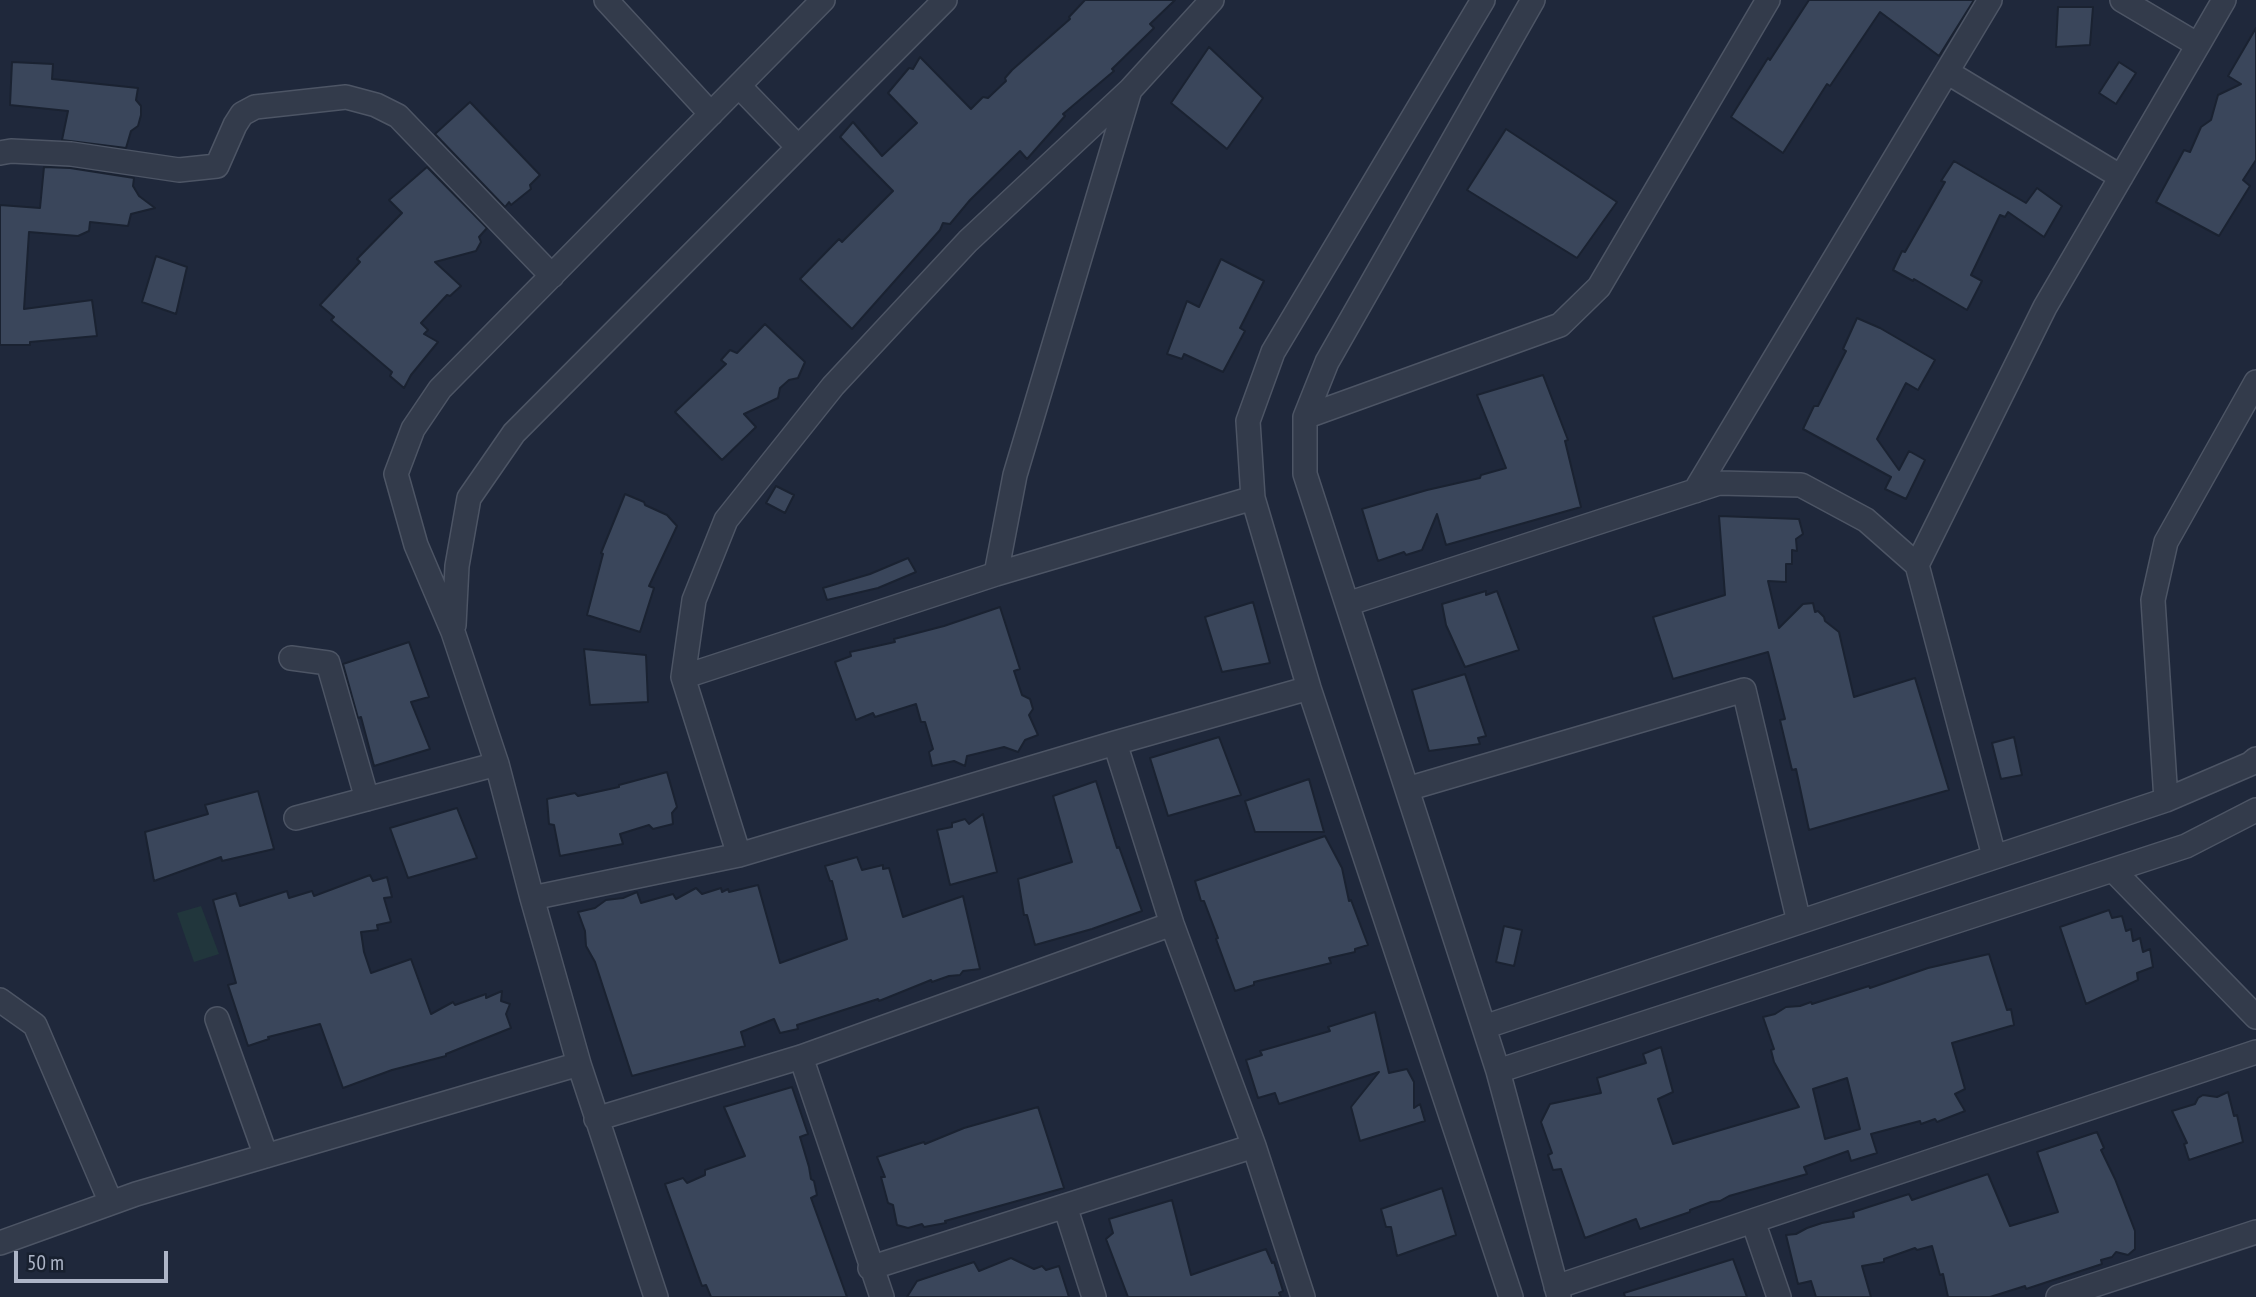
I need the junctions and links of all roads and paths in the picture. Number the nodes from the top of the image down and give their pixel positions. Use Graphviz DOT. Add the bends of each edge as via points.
graph roads {
  1 [pos="606,0"];
  2 [pos="823,0"];
  3 [pos="945,0"];
  4 [pos="1212,0"];
  5 [pos="1483,0"];
  6 [pos="1533,0"];
  7 [pos="1768,0"];
  8 [pos="1990,0"];
  9 [pos="2122,0"];
  10 [pos="2224,0"];
  11 [pos="2198,45"];
  12 [pos="1947,72"];
  13 [pos="739,86"];
  14 [pos="1130,90"];
  15 [pos="711,114"];
  16 [pos="798,147"];
  17 [pos="0,153"];
  18 [pos="2121,177"];
  19 [pos="552,276"];
  20 [pos="2256,382"];
  21 [pos="1305,417"];
  22 [pos="1695,491"];
  23 [pos="1252,498"];
  24 [pos="1917,565"];
  25 [pos="996,574"];
  26 [pos="1347,604"];
  27 [pos="453,632"];
  28 [pos="291,658"];
  29 [pos="682,677"];
  30 [pos="1309,688"];
  31 [pos="1115,743"];
  32 [pos="2256,759"];
  33 [pos="497,764"];
  34 [pos="1407,789"];
  35 [pos="367,799"];
  36 [pos="2166,800"];
  37 [pos="2256,810"];
  38 [pos="296,818"];
  39 [pos="739,855"];
  40 [pos="1994,856"];
  41 [pos="2113,870"];
  42 [pos="532,898"];
  43 [pos="1798,922"];
  44 [pos="1172,924"];
  45 [pos="0,1000"];
  46 [pos="2256,1017"];
  47 [pos="217,1019"];
  48 [pos="1484,1027"];
  49 [pos="2256,1052"];
  50 [pos="801,1057"];
  51 [pos="579,1064"];
  52 [pos="1498,1071"];
  53 [pos="596,1118"];
  54 [pos="1254,1146"];
  55 [pos="266,1156"];
  56 [pos="111,1203"];
  57 [pos="1065,1206"];
  58 [pos="1753,1221"];
  59 [pos="2256,1232"];
  60 [pos="0,1243"];
  61 [pos="870,1268"];
  62 [pos="1558,1292"];
  63 [pos="656,1297"];
  64 [pos="882,1297"];
  65 [pos="1094,1297"];
  66 [pos="1303,1297"];
  67 [pos="1511,1297"];
  68 [pos="1779,1297"];
  69 [pos="2058,1297"];
  1 -- 15 [label="street"];
  2 -- 13 [label="street"];
  3 -- 16 [label="street"];
  4 -- 14 [label="street"];
  5 -- 23 [label="street" via="1273,352 1248,421"];
  6 -- 21 [label="street" via="1327,362"];
  7 -- 21 [label="street" via="1599,287 1560,325"];
  8 -- 12 [label="street"];
  9 -- 11 [label="street"];
  10 -- 11 [label="street"];
  11 -- 18 [label="street"];
  12 -- 18 [label="street"];
  12 -- 22 [label="street"];
  13 -- 15 [label="street"];
  13 -- 16 [label="street"];
  14 -- 25 [label="street" via="1015,475"];
  14 -- 29 [label="street" via="959,250 833,386 726,520 694,600"];
  15 -- 19 [label="street"];
  16 -- 27 [label="street" via="514,433 469,498 457,566"];
  17 -- 19 [label="street" via="71,154 178,170 217,166 242,114 255,107 346,97 398,116"];
  18 -- 24 [label="street" via="2045,307"];
  19 -- 27 [label="street" via="440,389 413,429 396,474 416,545"];
  20 -- 36 [label="street" via="2166,542 2153,600"];
  21 -- 26 [label="street" via="1305,474"];
  22 -- 24 [label="street" via="1719,483 1801,485 1866,520"];
  22 -- 26 [label="street"];
  23 -- 25 [label="street"];
  23 -- 30 [label="street"];
  24 -- 40 [label="street"];
  25 -- 29 [label="street"];
  26 -- 34 [label="street"];
  27 -- 33 [label="street"];
  28 -- 35 [label="street" via="328,663"];
  29 -- 39 [label="street"];
  30 -- 31 [label="street"];
  30 -- 67 [label="street"];
  31 -- 39 [label="street"];
  31 -- 44 [label="street"];
  32 -- 36 [label="street"];
  33 -- 35 [label="street"];
  33 -- 42 [label="street"];
  34 -- 43 [label="street" via="1744,690"];
  34 -- 48 [label="street"];
  35 -- 38 [label="street"];
  36 -- 40 [label="street"];
  37 -- 41 [label="street" via="2186,846"];
  39 -- 42 [label="street"];
  40 -- 43 [label="street"];
  41 -- 46 [label="street"];
  41 -- 52 [label="street"];
  42 -- 51 [label="street"];
  43 -- 48 [label="street"];
  44 -- 50 [label="street"];
  44 -- 54 [label="street"];
  45 -- 56 [label="street" via="35,1025"];
  47 -- 55 [label="street"];
  48 -- 52 [label="street"];
  49 -- 58 [label="street"];
  50 -- 53 [label="street"];
  50 -- 61 [label="street"];
  51 -- 53 [label="street"];
  51 -- 55 [label="street"];
  52 -- 62 [label="street"];
  53 -- 63 [label="street"];
  54 -- 57 [label="street"];
  54 -- 66 [label="street"];
  55 -- 56 [label="street"];
  56 -- 60 [label="street"];
  57 -- 61 [label="street"];
  57 -- 65 [label="street"];
  58 -- 62 [label="street"];
  58 -- 68 [label="street"];
  59 -- 69 [label="street"];
  61 -- 64 [label="street"];
}
